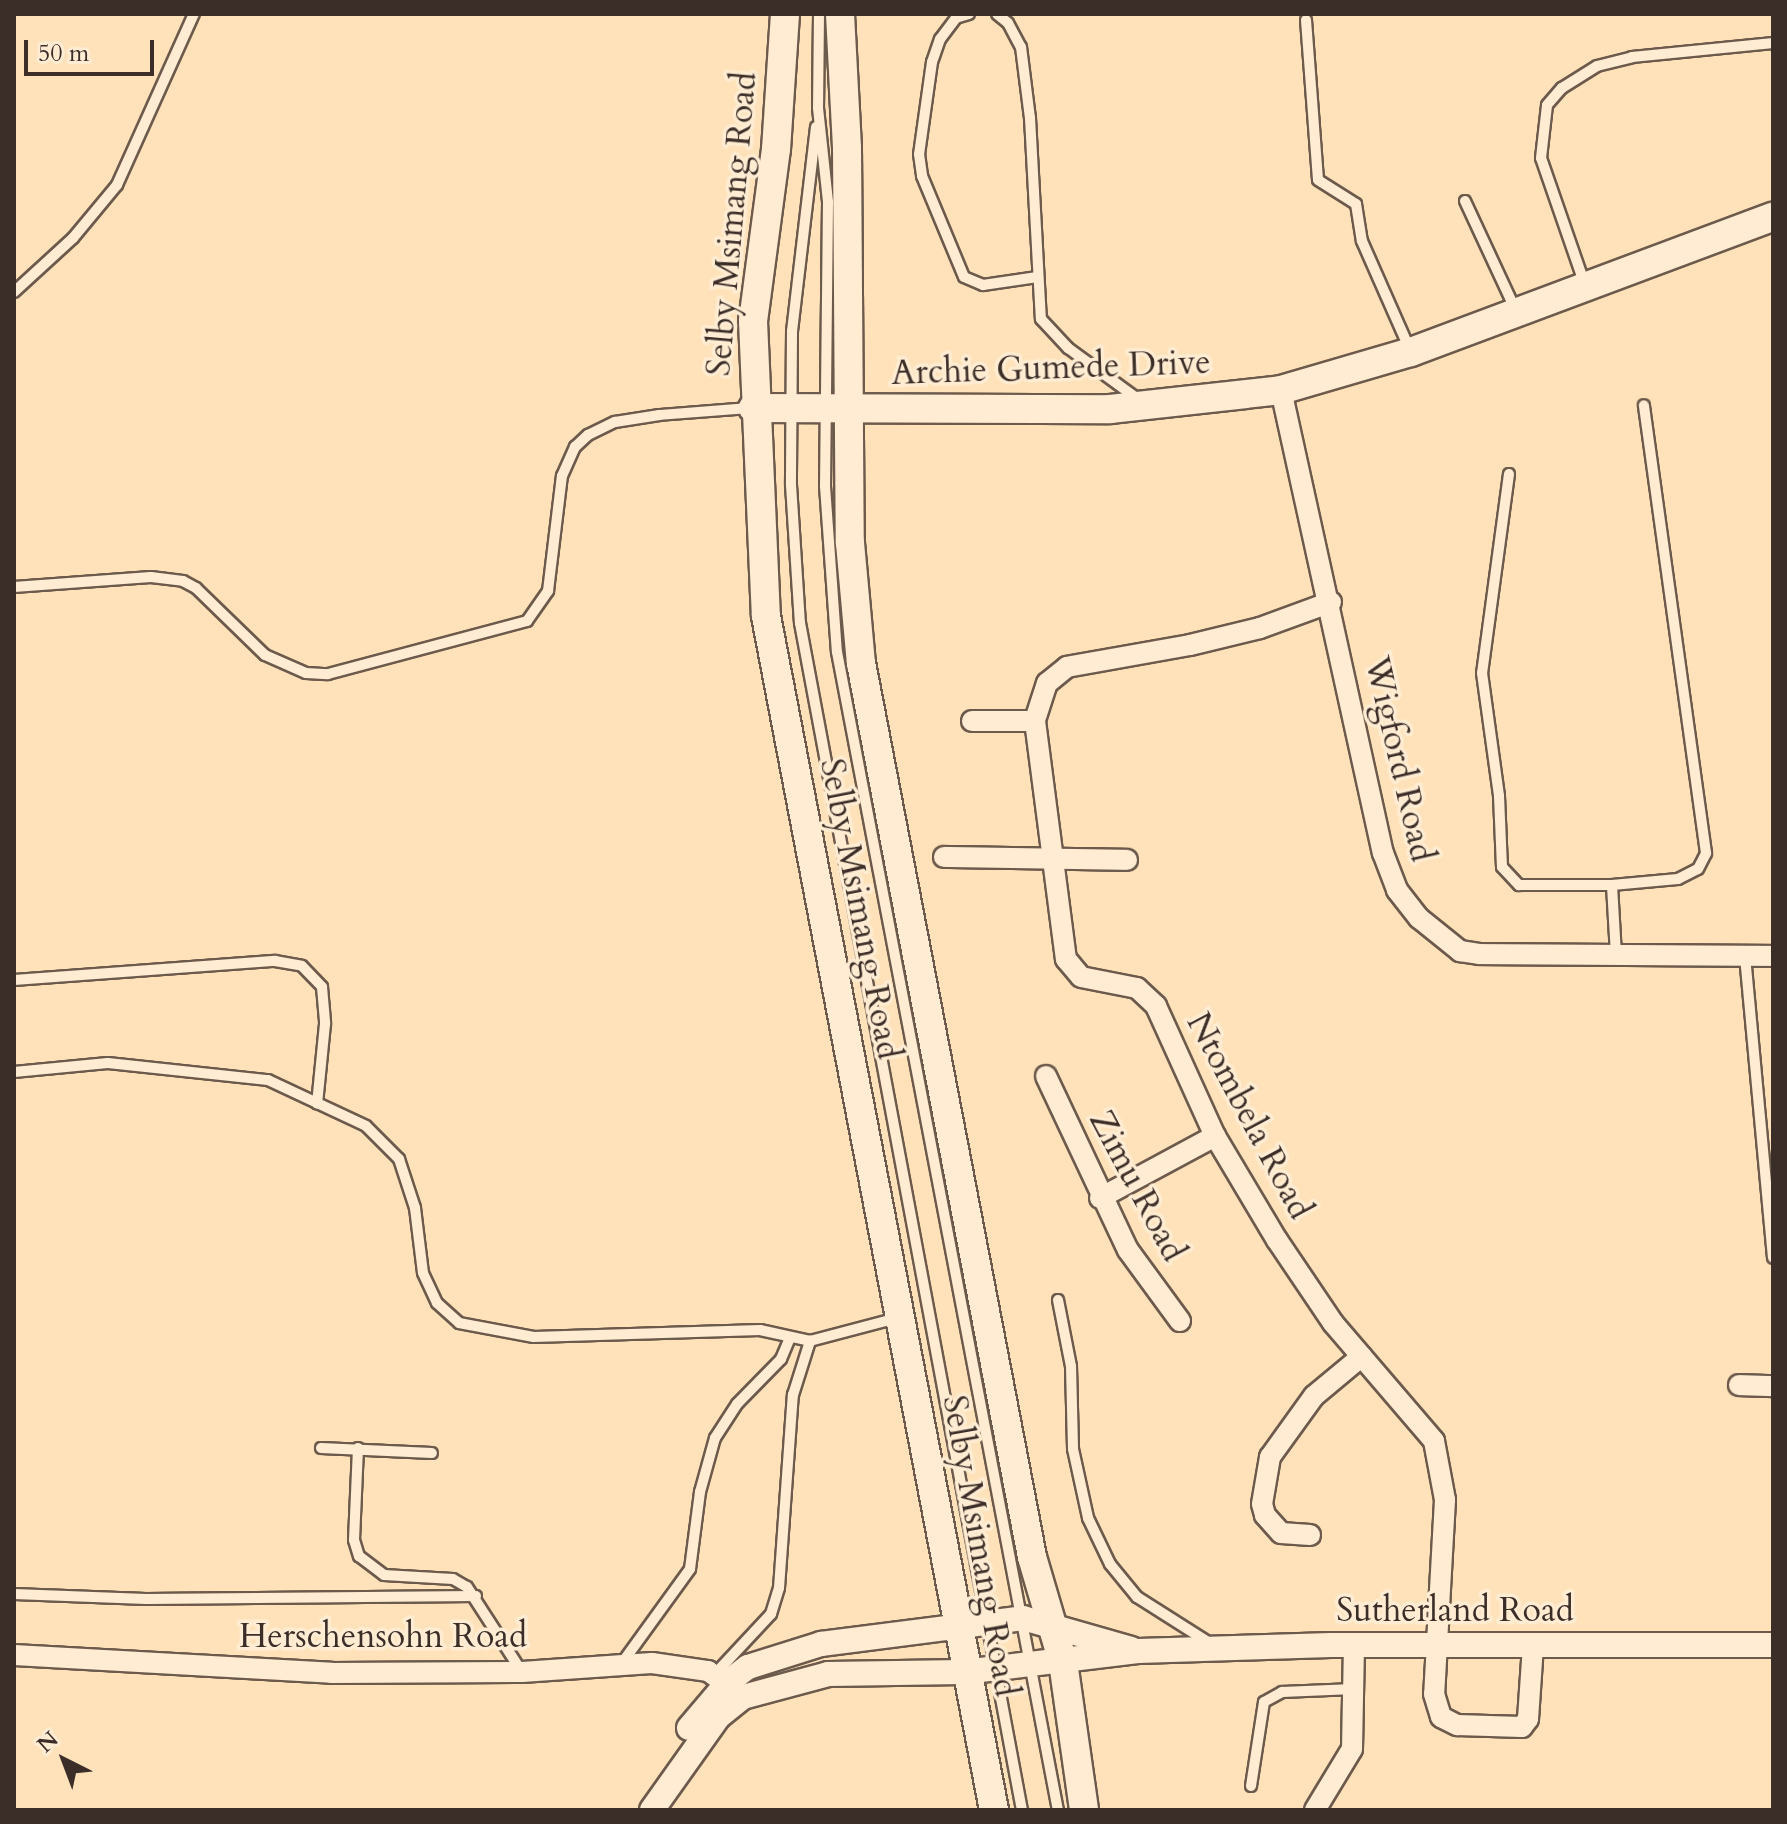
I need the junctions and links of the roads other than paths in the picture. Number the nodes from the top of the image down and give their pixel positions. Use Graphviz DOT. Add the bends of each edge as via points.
graph roads {
  1 [pos="194,14"];
  2 [pos="785,14"];
  3 [pos="819,14"];
  4 [pos="840,14"];
  5 [pos="969,14"];
  6 [pos="997,14"];
  7 [pos="1306,20"];
  8 [pos="1773,43"];
  9 [pos="818,108"];
  10 [pos="1465,201"];
  11 [pos="1773,203"];
  12 [pos="1773,217"];
  13 [pos="1663,255"];
  14 [pos="1037,277"];
  15 [pos="1585,285"];
  16 [pos="14,292"];
  17 [pos="1517,313"];
  18 [pos="1411,352"];
  19 [pos="1281,390"];
  20 [pos="1644,405"];
  21 [pos="1150,406"];
  22 [pos="753,408"];
  23 [pos="792,409"];
  24 [pos="836,410"];
  25 [pos="1509,474"];
  26 [pos="14,587"];
  27 [pos="1331,602"];
  28 [pos="972,721"];
  29 [pos="1035,721"];
  30 [pos="944,857"];
  31 [pos="1051,857"];
  32 [pos="1127,860"];
  33 [pos="1612,885"];
  34 [pos="1616,955"];
  35 [pos="1745,956"];
  36 [pos="1773,956"];
  37 [pos="14,980"];
  38 [pos="14,1072"];
  39 [pos="1046,1076"];
  40 [pos="317,1104"];
  41 [pos="1215,1136"];
  42 [pos="1100,1198"];
  43 [pos="1773,1258"];
  44 [pos="1058,1300"];
  45 [pos="903,1317"];
  46 [pos="1180,1321"];
  47 [pos="789,1340"];
  48 [pos="810,1341"];
  49 [pos="1362,1356"];
  50 [pos="1739,1385"];
  51 [pos="1773,1386"];
  52 [pos="321,1448"];
  53 [pos="358,1448"];
  54 [pos="432,1453"];
  55 [pos="1310,1535"];
  56 [pos="14,1594"];
  57 [pos="476,1596"];
  58 [pos="1023,1618"];
  59 [pos="988,1622"];
  60 [pos="1054,1623"];
  61 [pos="957,1626"];
  62 [pos="1439,1645"];
  63 [pos="1533,1645"];
  64 [pos="1773,1645"];
  65 [pos="1354,1646"];
  66 [pos="1223,1650"];
  67 [pos="1138,1651"];
  68 [pos="14,1655"];
  69 [pos="1063,1662"];
  70 [pos="621,1665"];
  71 [pos="1033,1666"];
  72 [pos="998,1669"];
  73 [pos="522,1672"];
  74 [pos="964,1672"];
  75 [pos="728,1684"];
  76 [pos="1354,1689"];
  77 [pos="1251,1786"];
  78 [pos="638,1810"];
  79 [pos="652,1810"];
  80 [pos="994,1810"];
  81 [pos="1022,1810"];
  82 [pos="1058,1810"];
  83 [pos="1084,1810"];
  84 [pos="1315,1810"];
  1 -- 16 [label="lane" via="117,185 73,238"];
  2 -- 22 [label="main road, Selby Msimang Road" via="776,149 753,321"];
  3 -- 9 [label="lane"];
  4 -- 24 [label="main road, Selby Msimang Road" via="847,148"];
  5 -- 14 [label="lane" via="956,18 932,62 919,154 922,176 964,277 983,285"];
  6 -- 14 [label="lane" via="1021,47 1030,118"];
  7 -- 18 [label="lane" via="1318,180 1356,204 1362,241"];
  8 -- 15 [label="lane" via="1632,57 1597,66 1562,88 1547,105 1541,158"];
  9 -- 23 [label="lane" via="797,275"];
  9 -- 24 [label="lane" via="828,202"];
  10 -- 17 [label="lane"];
  11 -- 13 [label="main road, Archie Gumede Drive" via="1687,239"];
  12 -- 13 [label="main road, Archie Gumede Drive"];
  13 -- 15 [label="main road, Archie Gumede Drive"];
  14 -- 21 [label="lane" via="1038,308 1048,329"];
  15 -- 17 [label="main road, Archie Gumede Drive"];
  17 -- 18 [label="main road, Archie Gumede Drive"];
  18 -- 19 [label="main road, Archie Gumede Drive"];
  19 -- 21 [label="main road, Archie Gumede Drive"];
  19 -- 27 [label="street, Wigford Road"];
  20 -- 33 [label="lane" via="1706,853 1698,869 1678,879"];
  21 -- 24 [label="main road, Archie Gumede Drive"];
  22 -- 23 [label="main road, Archie Gumede Drive"];
  22 -- 26 [label="lane" via="644,417 615,422 588,435 575,447 562,476 548,591 527,621 328,674 306,673 265,655 183,581 151,577"];
  22 -- 45 [label="main road, Selby Msimang Road" via="766,616"];
  23 -- 24 [label="main road, Archie Gumede Drive"];
  23 -- 59 [label="lane" via="793,556 808,683"];
  24 -- 58 [label="lane" via="826,500 837,652"];
  24 -- 60 [label="main road, Selby Msimang Road" via="861,663 1029,1541"];
  25 -- 33 [label="lane" via="1482,673 1499,796 1502,867 1519,885"];
  27 -- 29 [label="street, Ntombela Road" via="1218,639 1067,667 1041,692"];
  27 -- 34 [label="street, Wigford Road" via="1383,853 1397,890 1419,918 1460,951"];
  28 -- 29 [label="street"];
  29 -- 31 [label="street, Ntombela Road"];
  30 -- 31 [label="street"];
  31 -- 32 [label="street"];
  31 -- 41 [label="street, Ntombela Road" via="1066,959 1081,977 1137,988 1148,997"];
  33 -- 34 [label="lane"];
  34 -- 35 [label="street, Wigford Road"];
  35 -- 36 [label="street, Wigford Road"];
  35 -- 43 [label="lane"];
  37 -- 40 [label="lane" via="275,961 302,966 322,987 325,1024"];
  38 -- 40 [label="lane" via="108,1063 200,1071 268,1080"];
  39 -- 42 [label="street, Zimu Road"];
  40 -- 47 [label="lane" via="366,1126 399,1159 415,1208 423,1273 437,1303 459,1323 534,1337 760,1330"];
  41 -- 42 [label="street"];
  41 -- 49 [label="street, Ntombela Road" via="1312,1293"];
  42 -- 46 [label="street, Zimu Road" via="1136,1263"];
  44 -- 66 [label="lane" via="1071,1366 1073,1449 1088,1518 1110,1564 1137,1597"];
  45 -- 48 [label="lane"];
  45 -- 61 [label="main road, Selby Msimang Road"];
  47 -- 48 [label="lane"];
  47 -- 70 [label="lane" via="781,1359 737,1404 715,1438 700,1492 690,1569"];
  48 -- 75 [label="lane" via="793,1395 779,1588 771,1614"];
  49 -- 55 [label="street" via="1314,1396 1270,1457 1262,1504 1271,1527 1293,1538"];
  49 -- 62 [label="street, Ntombela Road" via="1424,1425 1439,1460 1445,1500"];
  50 -- 51 [label="street"];
  52 -- 53 [label="lane"];
  53 -- 54 [label="lane"];
  53 -- 57 [label="lane" via="354,1540 359,1556 384,1575 453,1579"];
  56 -- 57 [label="lane" via="146,1599"];
  57 -- 73 [label="lane"];
  58 -- 59 [label="street"];
  58 -- 60 [label="street"];
  58 -- 71 [label="lane"];
  59 -- 61 [label="street"];
  59 -- 72 [label="lane"];
  60 -- 67 [label="street"];
  60 -- 69 [label="main road, Selby Msimang Road"];
  61 -- 74 [label="main road, Selby Msimang Road"];
  61 -- 75 [label="street" via="821,1644 760,1661"];
  62 -- 63 [label="street, Sutherland Road"];
  62 -- 63 [label="street, Ntombela Road" via="1434,1694 1438,1713 1447,1723 1516,1730 1528,1719"];
  62 -- 65 [label="street, Sutherland Road"];
  63 -- 64 [label="street, Sutherland Road"];
  65 -- 66 [label="street, Sutherland Road"];
  65 -- 76 [label="street"];
  66 -- 67 [label="street, Sutherland Road"];
  67 -- 69 [label="street"];
  68 -- 73 [label="street, Herschensohn Road" via="331,1673"];
  69 -- 71 [label="street"];
  69 -- 83 [label="main road, Selby Msimang Road"];
  70 -- 73 [label="street, Herschensohn Road"];
  70 -- 75 [label="street, Herschensohn Road" via="664,1664"];
  71 -- 72 [label="street"];
  71 -- 82 [label="lane"];
  72 -- 74 [label="street"];
  72 -- 81 [label="lane"];
  74 -- 75 [label="street" via="828,1674"];
  74 -- 80 [label="main road, Selby Msimang Road"];
  75 -- 78 [label="street" via="680,1741"];
  75 -- 79 [label="street" via="718,1717"];
  76 -- 77 [label="lane" via="1282,1692 1264,1702"];
  76 -- 84 [label="street" via="1352,1749"];
}
